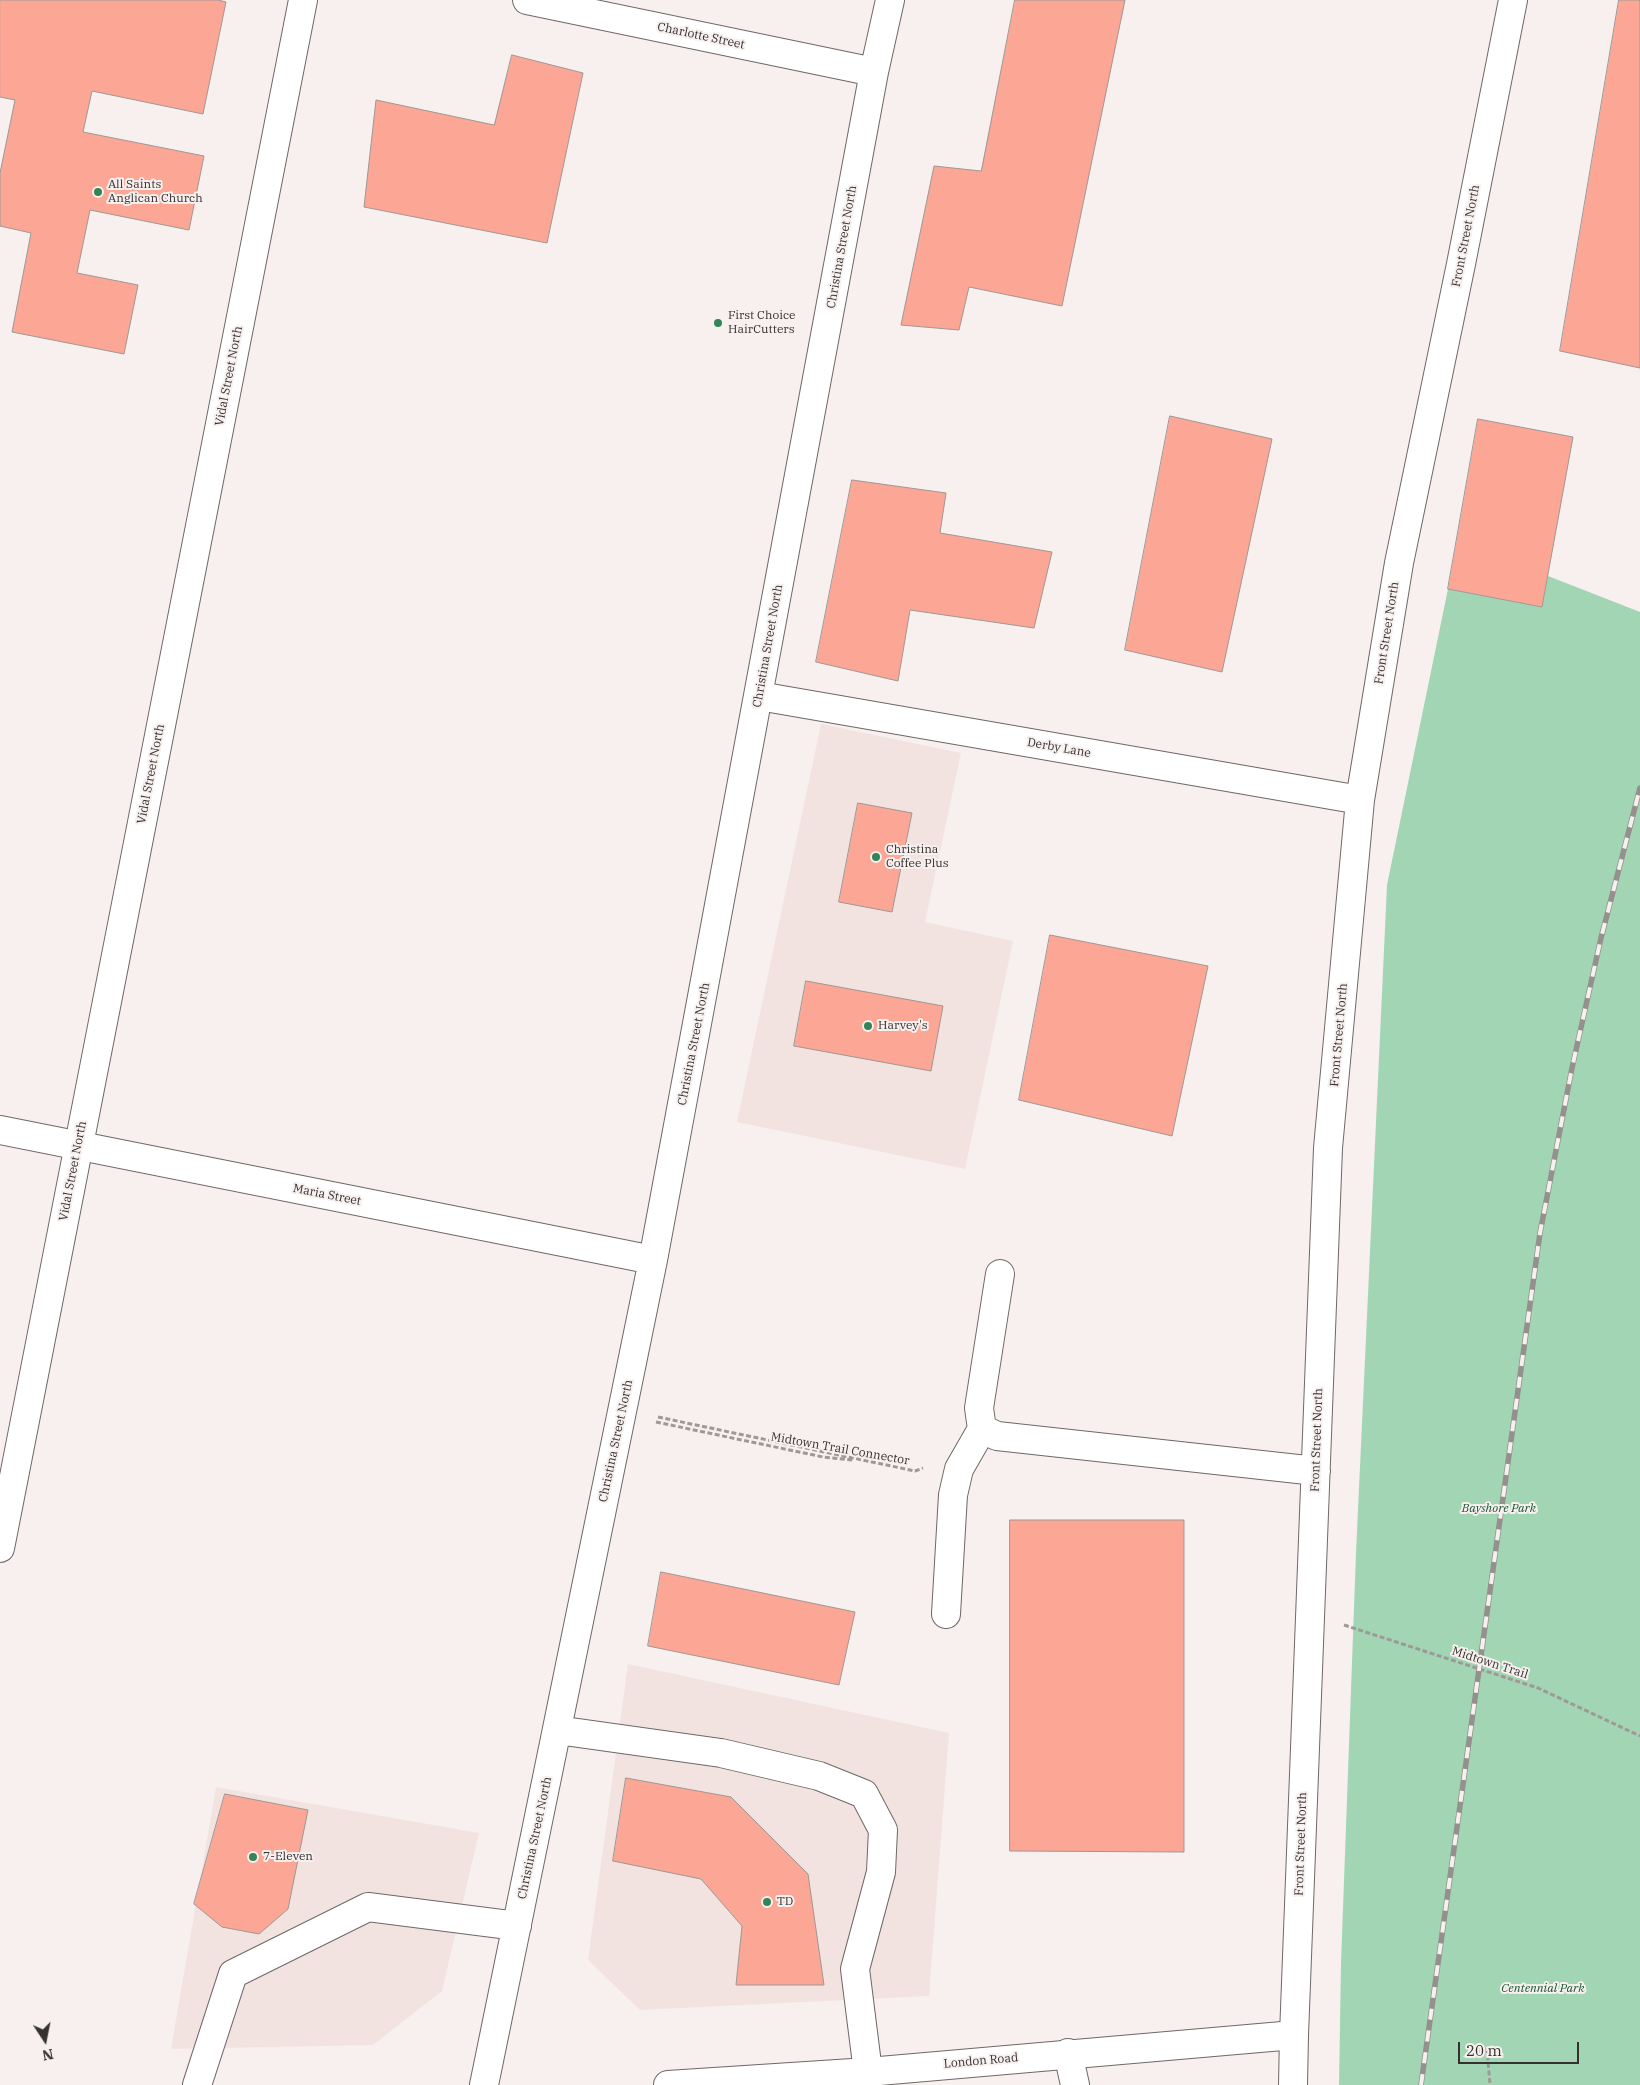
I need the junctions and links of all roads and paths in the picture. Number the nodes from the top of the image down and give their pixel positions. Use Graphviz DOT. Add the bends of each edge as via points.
graph roads {
  1 [pos="303,0"];
  2 [pos="527,0"];
  3 [pos="890,0"];
  4 [pos="1513,0"];
  5 [pos="874,72"];
  6 [pos="759,696"];
  7 [pos="1360,800"];
  8 [pos="0,1130"];
  9 [pos="78,1146"];
  10 [pos="653,1260"];
  11 [pos="1000,1274"];
  12 [pos="621,1415"];
  13 [pos="982,1429"];
  14 [pos="922,1466"];
  15 [pos="1316,1471"];
  16 [pos="0,1548"];
  17 [pos="946,1614"];
  18 [pos="1337,1623"];
  19 [pos="557,1730"];
  20 [pos="1640,1736"];
  21 [pos="517,1926"];
  22 [pos="1294,2034"];
  23 [pos="1487,2048"];
  24 [pos="1068,2053"];
  25 [pos="867,2079"];
  26 [pos="724,2083"];
  27 [pos="197,2085"];
  28 [pos="484,2085"];
  29 [pos="668,2085"];
  30 [pos="1076,2085"];
  31 [pos="1293,2085"];
  32 [pos="1490,2085"];
  1 -- 9 [label="street, Vidal Street North"];
  2 -- 5 [label="street, Charlotte Street"];
  3 -- 5 [label="street, Christina Street North"];
  4 -- 7 [label="street, Front Street North" via="1399,563"];
  5 -- 6 [label="street, Christina Street North"];
  6 -- 7 [label="street, Derby Lane"];
  6 -- 10 [label="street, Christina Street North"];
  7 -- 15 [label="street, Front Street North" via="1328,1148"];
  8 -- 9 [label="street, Maria Street"];
  9 -- 10 [label="street, Maria Street"];
  9 -- 16 [label="street, Vidal Street North"];
  10 -- 12 [label="street, Christina Street North"];
  11 -- 13 [label="street" via="979,1408"];
  12 -- 14 [label="path, Midtown Trail Connector" via="823,1457 882,1463 914,1471"];
  12 -- 19 [label="street, Christina Street North"];
  13 -- 15 [label="street" via="997,1436"];
  13 -- 17 [label="street" via="959,1469 953,1495"];
  15 -- 22 [label="street, Front Street North"];
  18 -- 20 [label="path, Midtown Trail" via="1538,1688"];
  19 -- 21 [label="street, Christina Street North"];
  19 -- 25 [label="street" via="721,1753 819,1776 864,1794 883,1830 881,1872 855,1969"];
  21 -- 27 [label="street" via="368,1907 233,1974"];
  21 -- 28 [label="street, Christina Street North"];
  22 -- 24 [label="street, London Road"];
  22 -- 31 [label="street, Front Street North"];
  23 -- 32 [label="path"];
  24 -- 25 [label="street, London Road"];
  24 -- 30 [label="street"];
  25 -- 26 [label="street, London Road"];
  26 -- 29 [label="street, London Road"];
}
